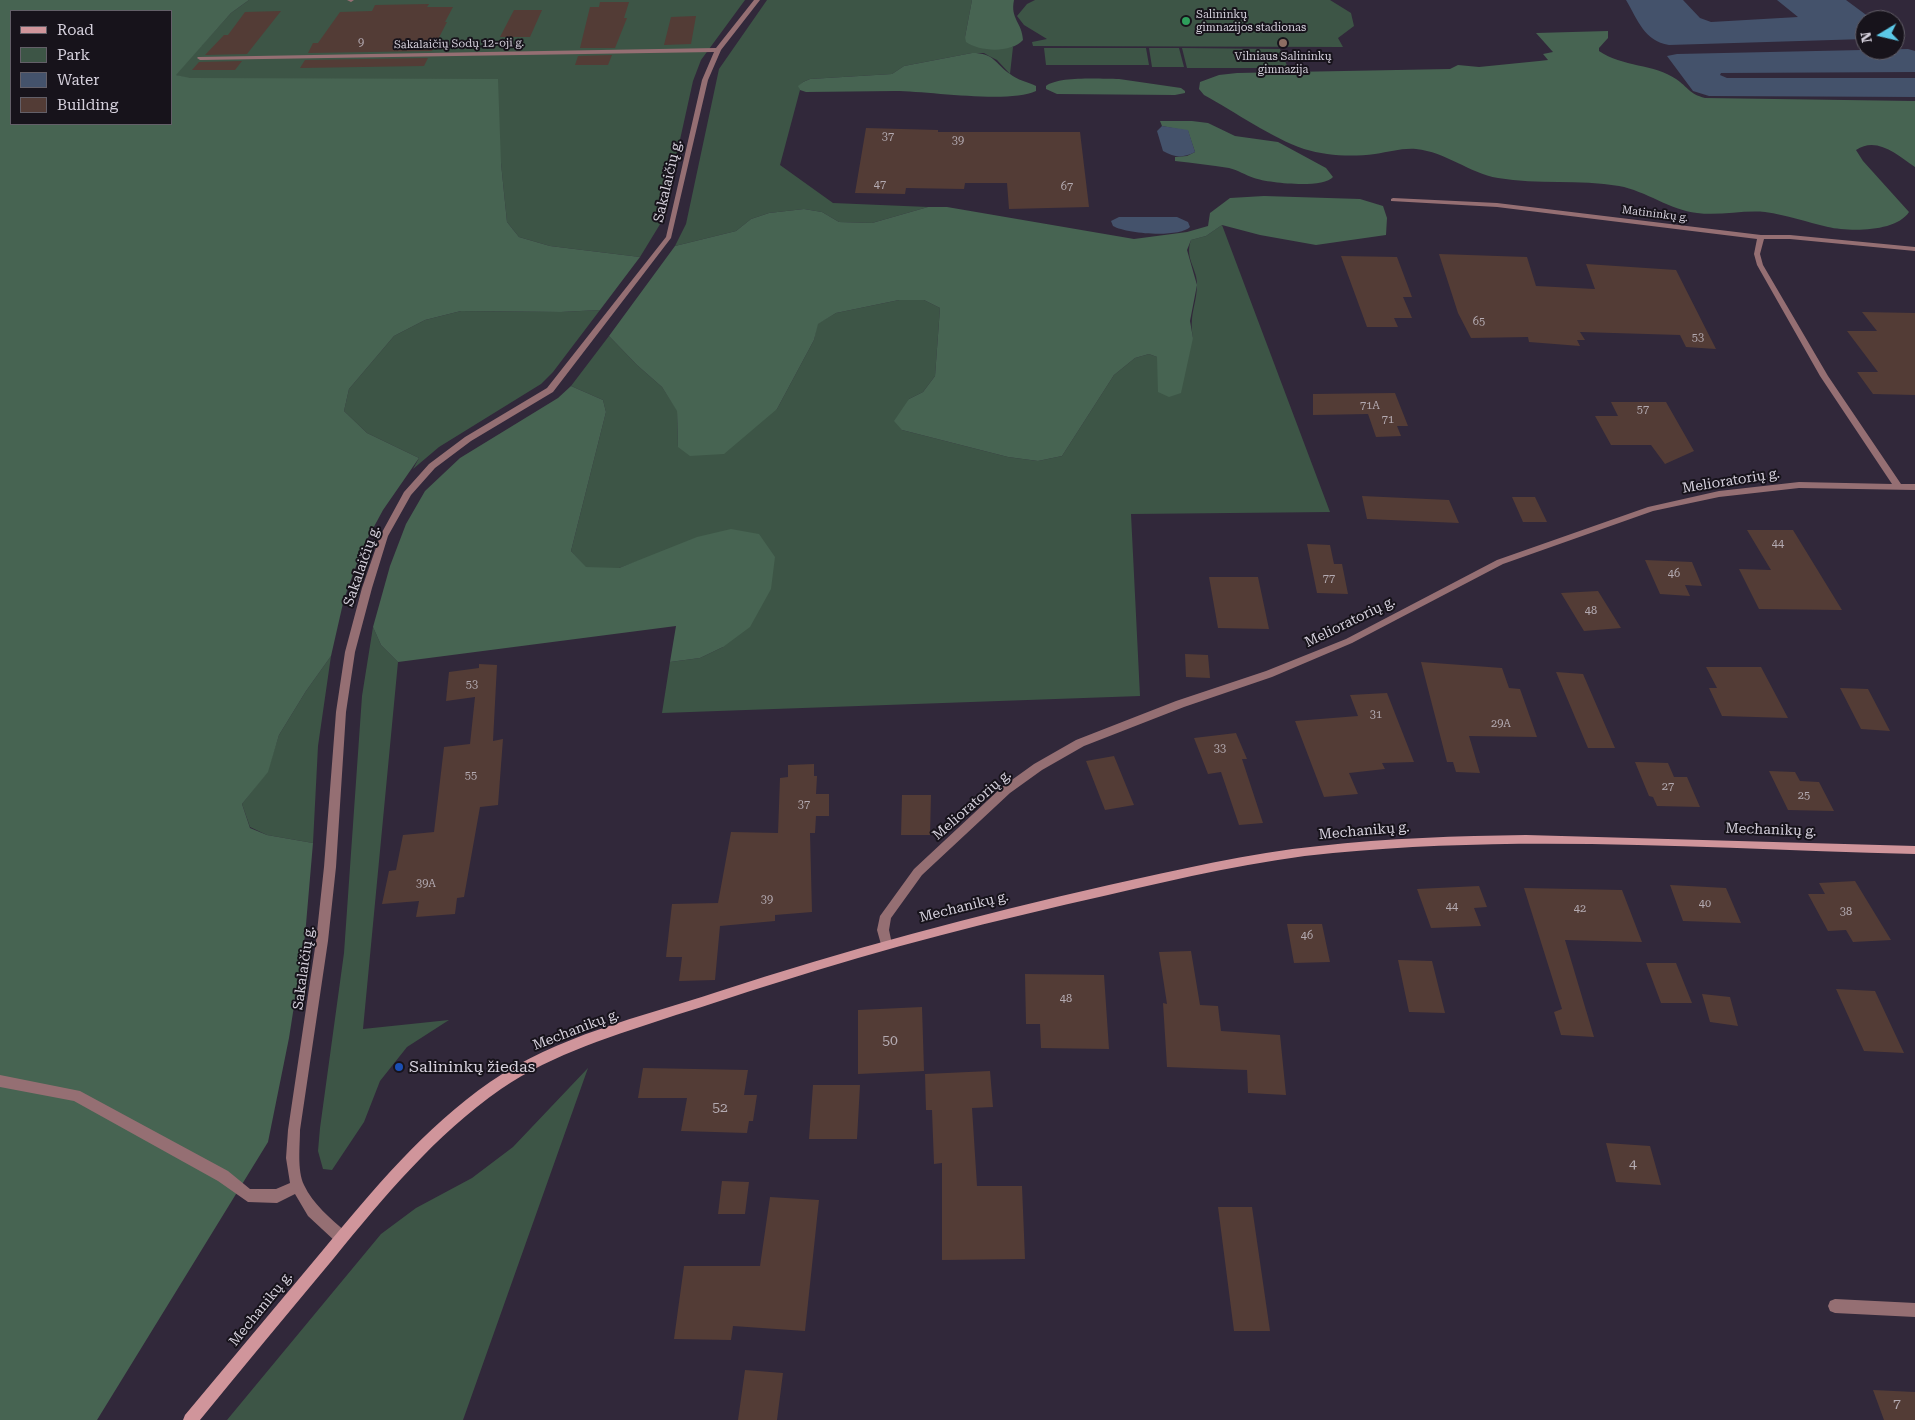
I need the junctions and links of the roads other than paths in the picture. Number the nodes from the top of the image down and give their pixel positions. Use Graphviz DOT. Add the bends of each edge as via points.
graph roads {
  1 [pos="757,0"];
  2 [pos="718,50"];
  3 [pos="200,58"];
  4 [pos="1393,200"];
  5 [pos="1761,237"];
  6 [pos="1915,250"];
  7 [pos="1898,486"];
  8 [pos="1915,487"];
  9 [pos="1915,850"];
  10 [pos="886,944"];
  11 [pos="0,1081"];
  12 [pos="297,1186"];
  13 [pos="341,1237"];
  14 [pos="1834,1306"];
  15 [pos="1915,1310"];
  16 [pos="190,1420"];
  1 -- 2 [label="street, Sakalaičių g."];
  2 -- 3 [label="street, Sakalaičių Sodų 12-oji g."];
  2 -- 12 [label="street, Sakalaičių g." via="705,80 669,237 550,390 468,439 432,466 406,494 384,536 350,652 340,712 322,941 294,1130 292,1158"];
  4 -- 5 [label="street, Matininkų g." via="1498,206"];
  5 -- 6 [label="street, Matininkų g."];
  5 -- 7 [label="street" via="1757,254 1760,265 1824,376"];
  7 -- 8 [label="street, Melioratorių g."];
  7 -- 10 [label="street, Melioratorių g." via="1799,485 1720,494 1650,509 1500,562 1349,640 1269,674 1080,743 1006,790 918,872 886,916 883,930"];
  9 -- 10 [label="main road, Mechanikų g." via="1520,839 1359,847 1286,854 1129,886"];
  10 -- 13 [label="main road, Mechanikų g." via="756,983 541,1059 498,1084 469,1106 411,1158"];
  11 -- 12 [label="street" via="76,1095 223,1176 248,1195 277,1196"];
  12 -- 13 [label="street" via="313,1210"];
  13 -- 16 [label="main road, Mechanikų g."];
  14 -- 15 [label="street"];
}
